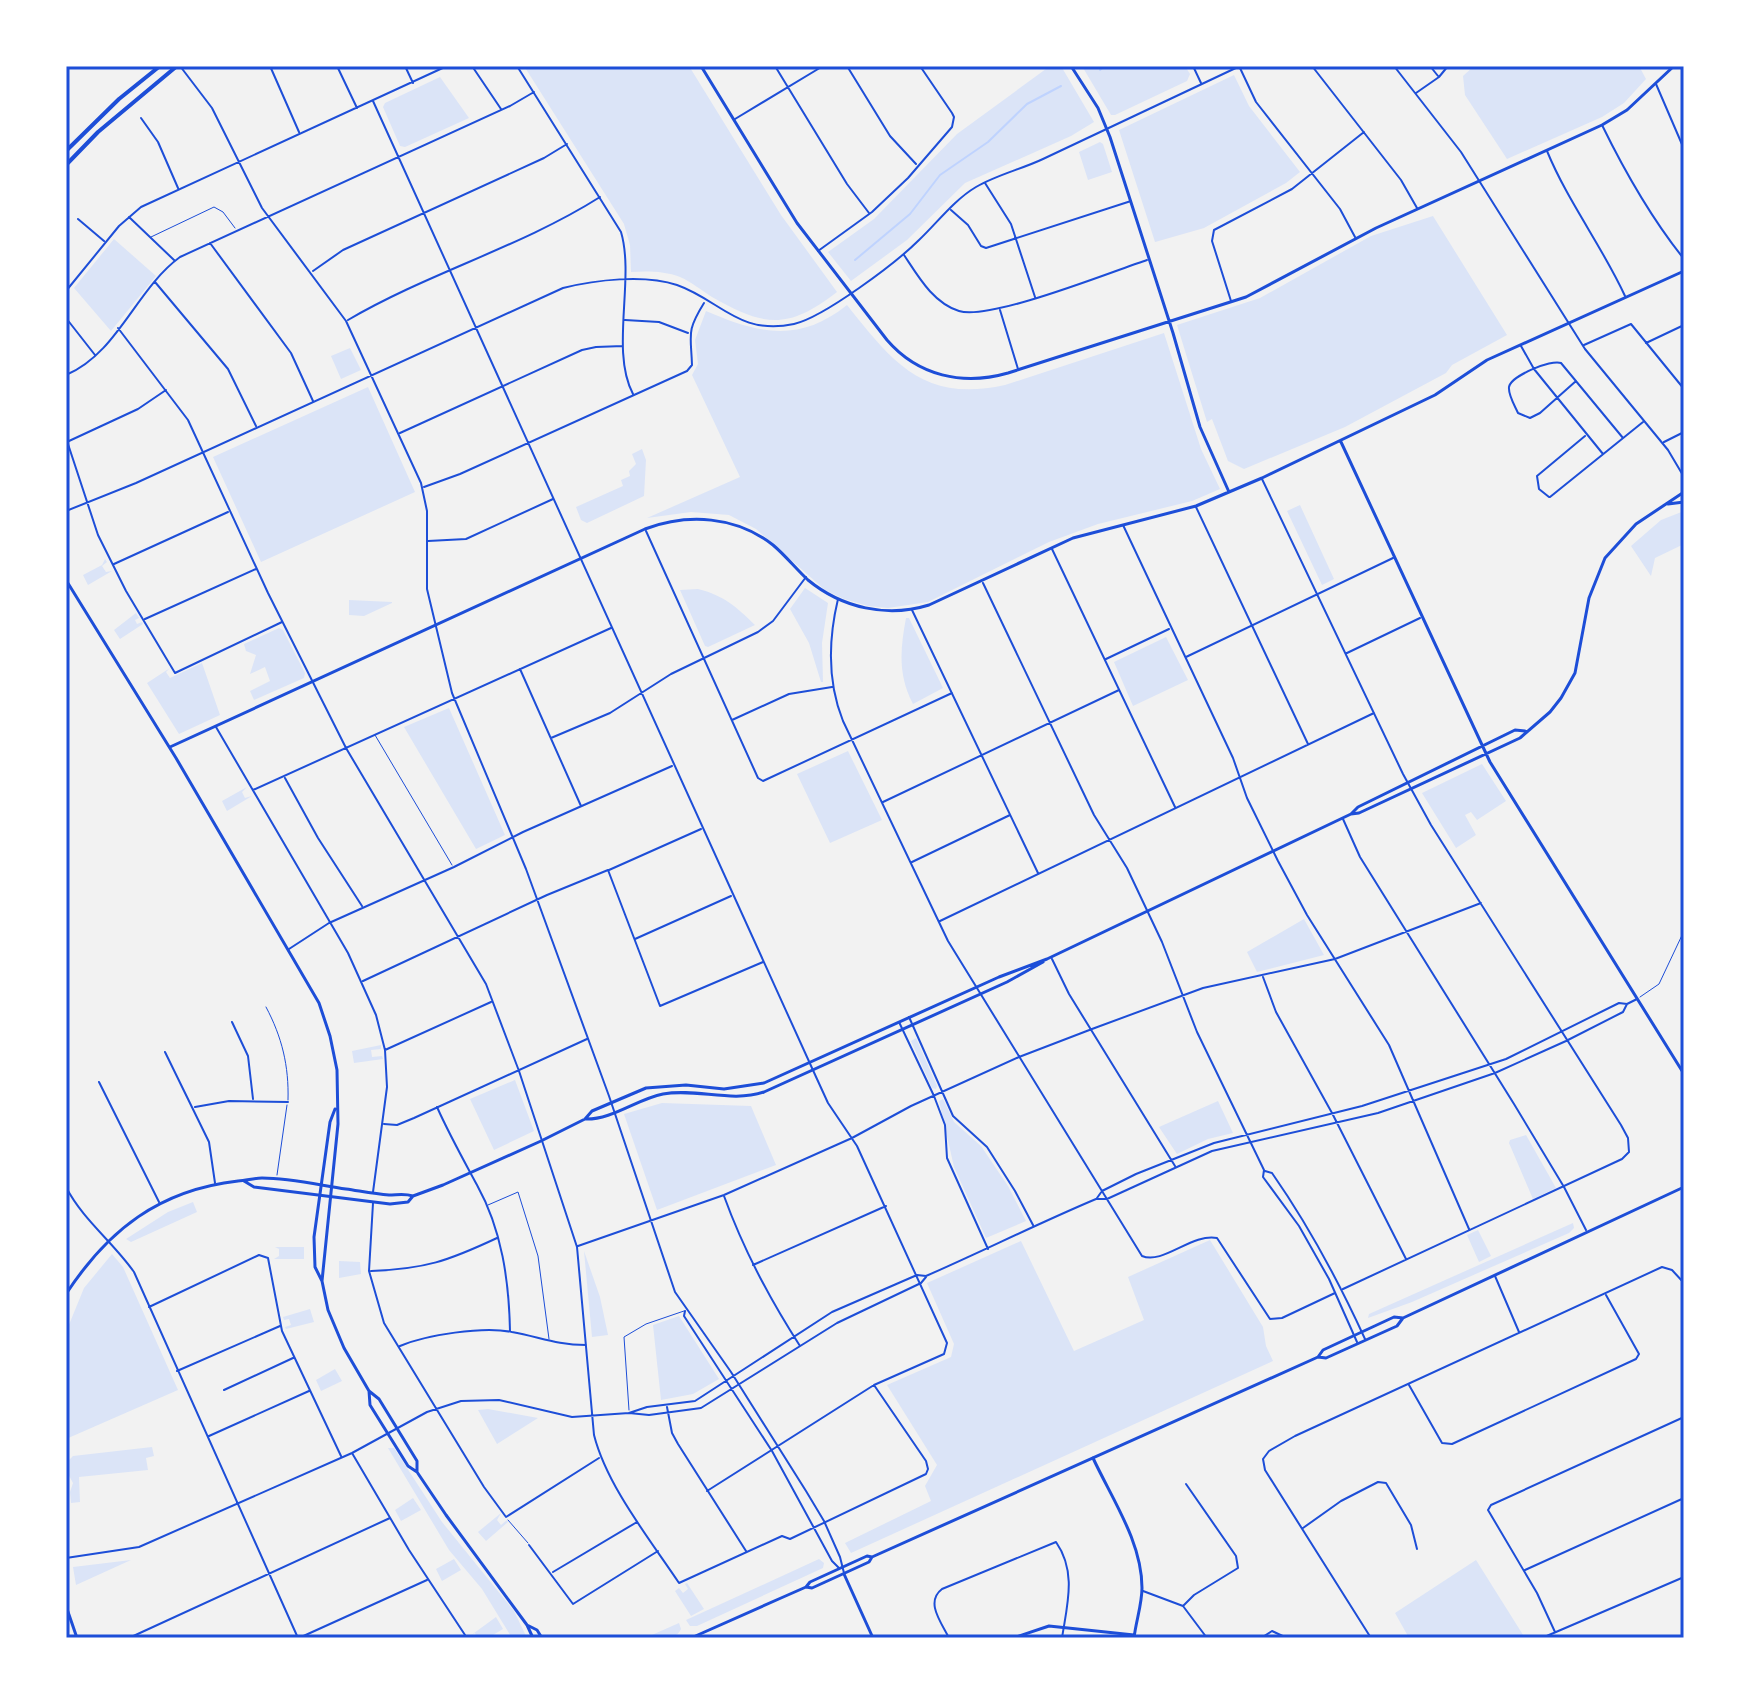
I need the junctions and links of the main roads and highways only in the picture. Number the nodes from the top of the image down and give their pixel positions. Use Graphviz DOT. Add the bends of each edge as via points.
graph roads {
  1 [pos="160,66"];
  2 [pos="179,66"];
  3 [pos="66,151"];
  4 [pos="66,165"];
  1 -- 3 [label="main road"];
  2 -- 4 [label="main road"];
}
